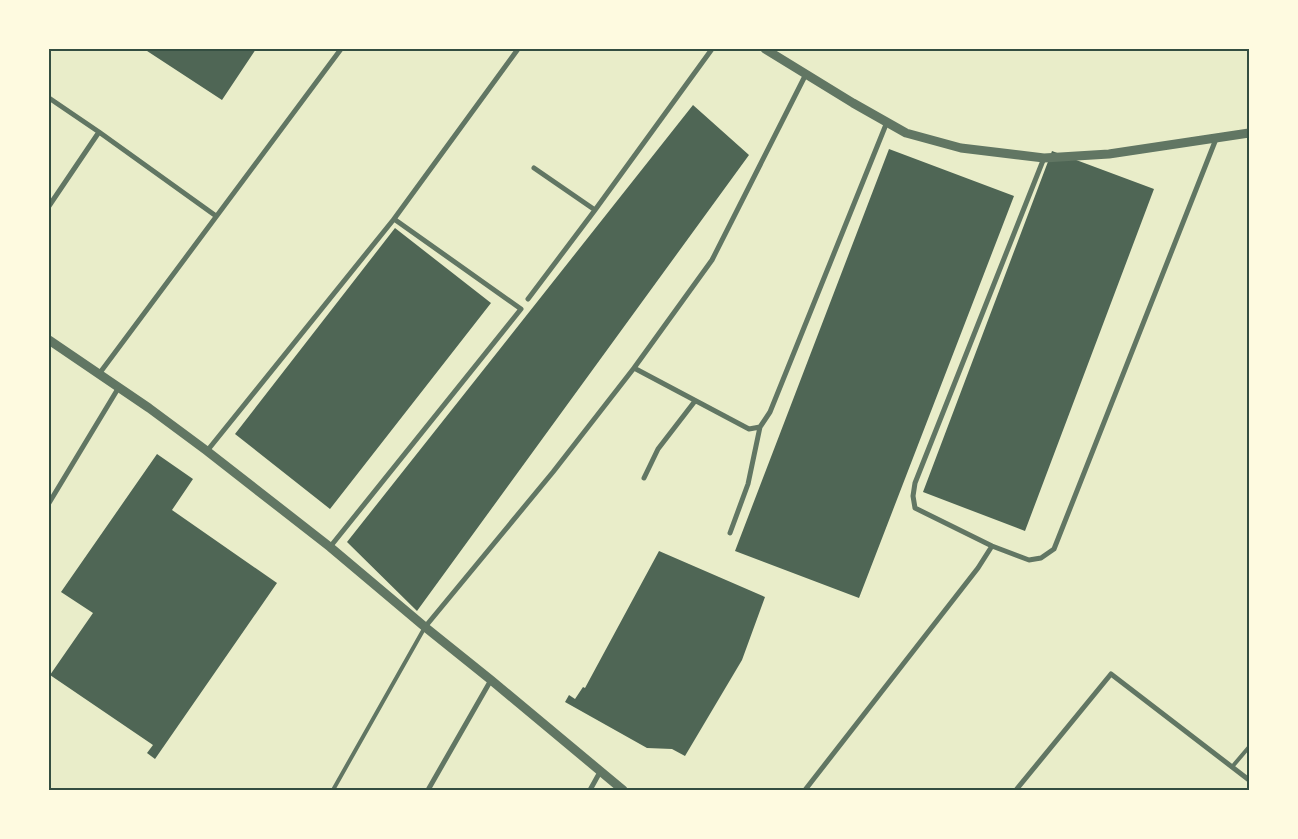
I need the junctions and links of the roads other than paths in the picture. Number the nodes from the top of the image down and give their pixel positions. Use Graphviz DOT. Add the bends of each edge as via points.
graph roads {
  1 [pos="341,49"];
  2 [pos="518,49"];
  3 [pos="712,49"];
  4 [pos="765,49"];
  5 [pos="806,74"];
  6 [pos="49,98"];
  7 [pos="887,122"];
  8 [pos="99,132"];
  9 [pos="1249,133"];
  10 [pos="1216,139"];
  11 [pos="1044,158"];
  12 [pos="534,168"];
  13 [pos="49,206"];
  14 [pos="595,210"];
  15 [pos="216,216"];
  16 [pos="394,219"];
  17 [pos="528,299"];
  18 [pos="49,340"];
  19 [pos="634,368"];
  20 [pos="99,374"];
  21 [pos="119,387"];
  22 [pos="695,400"];
  23 [pos="760,428"];
  24 [pos="207,451"];
  25 [pos="644,478"];
  26 [pos="49,503"];
  27 [pos="730,533"];
  28 [pos="992,546"];
  29 [pos="330,547"];
  30 [pos="425,627"];
  31 [pos="491,680"];
  32 [pos="1249,746"];
  33 [pos="1232,767"];
  34 [pos="600,772"];
  35 [pos="1249,780"];
  36 [pos="332,790"];
  37 [pos="428,790"];
  38 [pos="590,790"];
  39 [pos="623,790"];
  40 [pos="805,790"];
  41 [pos="1016,790"];
  1 -- 15 [label="street"];
  2 -- 16 [label="street"];
  3 -- 14 [label="street"];
  4 -- 5 [label="street"];
  5 -- 7 [label="street"];
  5 -- 19 [label="street" via="712,260"];
  6 -- 8 [label="street"];
  7 -- 11 [label="street" via="906,133 962,148"];
  7 -- 23 [label="street" via="774,403"];
  8 -- 13 [label="street"];
  8 -- 15 [label="street"];
  9 -- 10 [label="street"];
  10 -- 11 [label="street" via="1109,154"];
  10 -- 28 [label="street" via="1054,549 1041,558 1029,560"];
  11 -- 28 [label="street" via="915,483 913,496 915,508"];
  12 -- 14 [label="street"];
  14 -- 17 [label="street"];
  15 -- 20 [label="street"];
  16 -- 24 [label="street"];
  16 -- 29 [label="street" via="521,309"];
  18 -- 20 [label="street"];
  19 -- 22 [label="street"];
  19 -- 30 [label="street"];
  20 -- 21 [label="street"];
  21 -- 24 [label="street"];
  21 -- 26 [label="street"];
  22 -- 23 [label="street" via="749,429"];
  22 -- 25 [label="street" via="658,449"];
  23 -- 27 [label="street" via="748,484"];
  24 -- 29 [label="street"];
  28 -- 40 [label="street"];
  29 -- 30 [label="street"];
  30 -- 31 [label="street"];
  30 -- 36 [label="lane"];
  31 -- 34 [label="street"];
  31 -- 37 [label="street"];
  32 -- 33 [label="lane"];
  33 -- 35 [label="street"];
  33 -- 41 [label="street" via="1111,674"];
  34 -- 38 [label="street"];
  34 -- 39 [label="street"];
}
